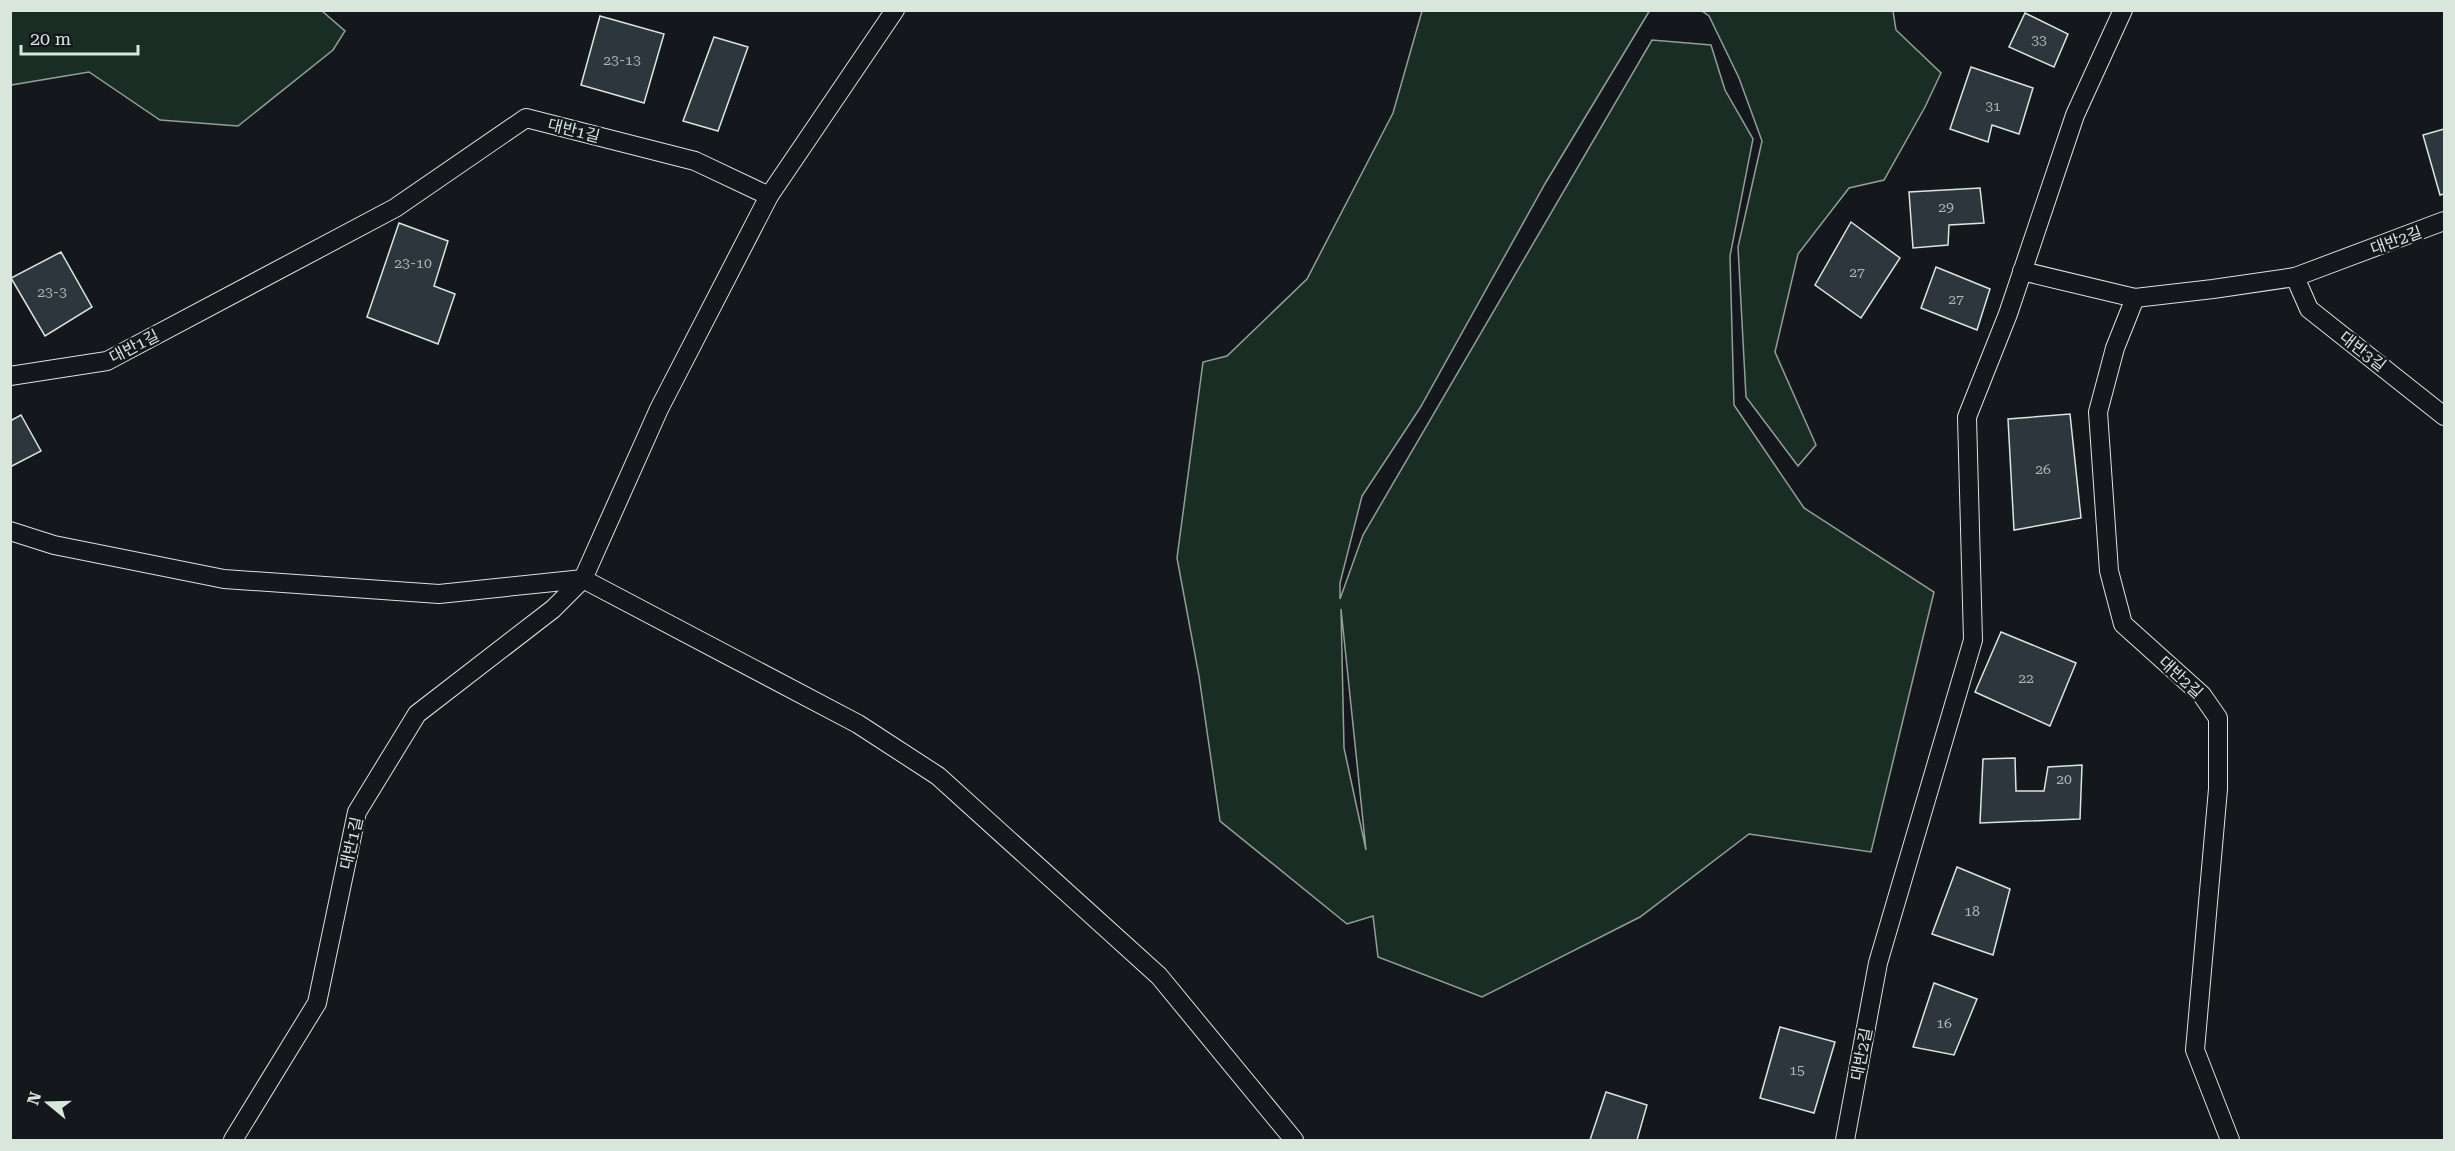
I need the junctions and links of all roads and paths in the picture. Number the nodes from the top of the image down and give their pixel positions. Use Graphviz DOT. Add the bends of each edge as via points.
graph roads {
  1 [pos="895,10"];
  2 [pos="2123,10"];
  3 [pos="769,196"];
  4 [pos="2445,220"];
  5 [pos="2022,271"];
  6 [pos="2295,277"];
  7 [pos="2135,298"];
  8 [pos="10,376"];
  9 [pos="2445,416"];
  10 [pos="10,531"];
  11 [pos="584,579"];
  12 [pos="233,1140"];
  13 [pos="1294,1140"];
  14 [pos="1845,1140"];
  15 [pos="2230,1140"];
  1 -- 3 [label="lane"];
  2 -- 5 [label="lane, 대반2길" via="2075,115"];
  3 -- 8 [label="lane, 대반1길" via="695,161 526,118 394,208 106,361"];
  3 -- 11 [label="lane, 대반1길" via="659,409"];
  4 -- 6 [label="lane, 대반2길"];
  5 -- 7 [label="lane, 대반2길"];
  5 -- 14 [label="lane, 대반2길" via="1967,417 1973,640 1878,963"];
  6 -- 7 [label="lane, 대반2길"];
  6 -- 9 [label="lane, 대반3길" via="2309,309"];
  7 -- 15 [label="lane, 대반2길" via="2115,348 2098,412 2109,571 2123,624 2202,695 2218,718 2218,789 2195,1050"];
  10 -- 11 [label="lane" via="54,545 224,579 439,594"];
  11 -- 12 [label="lane, 대반1길" via="553,609 417,714 357,812 317,1003"];
  11 -- 13 [label="lane" via="858,724 938,776 1160,975"];
}
